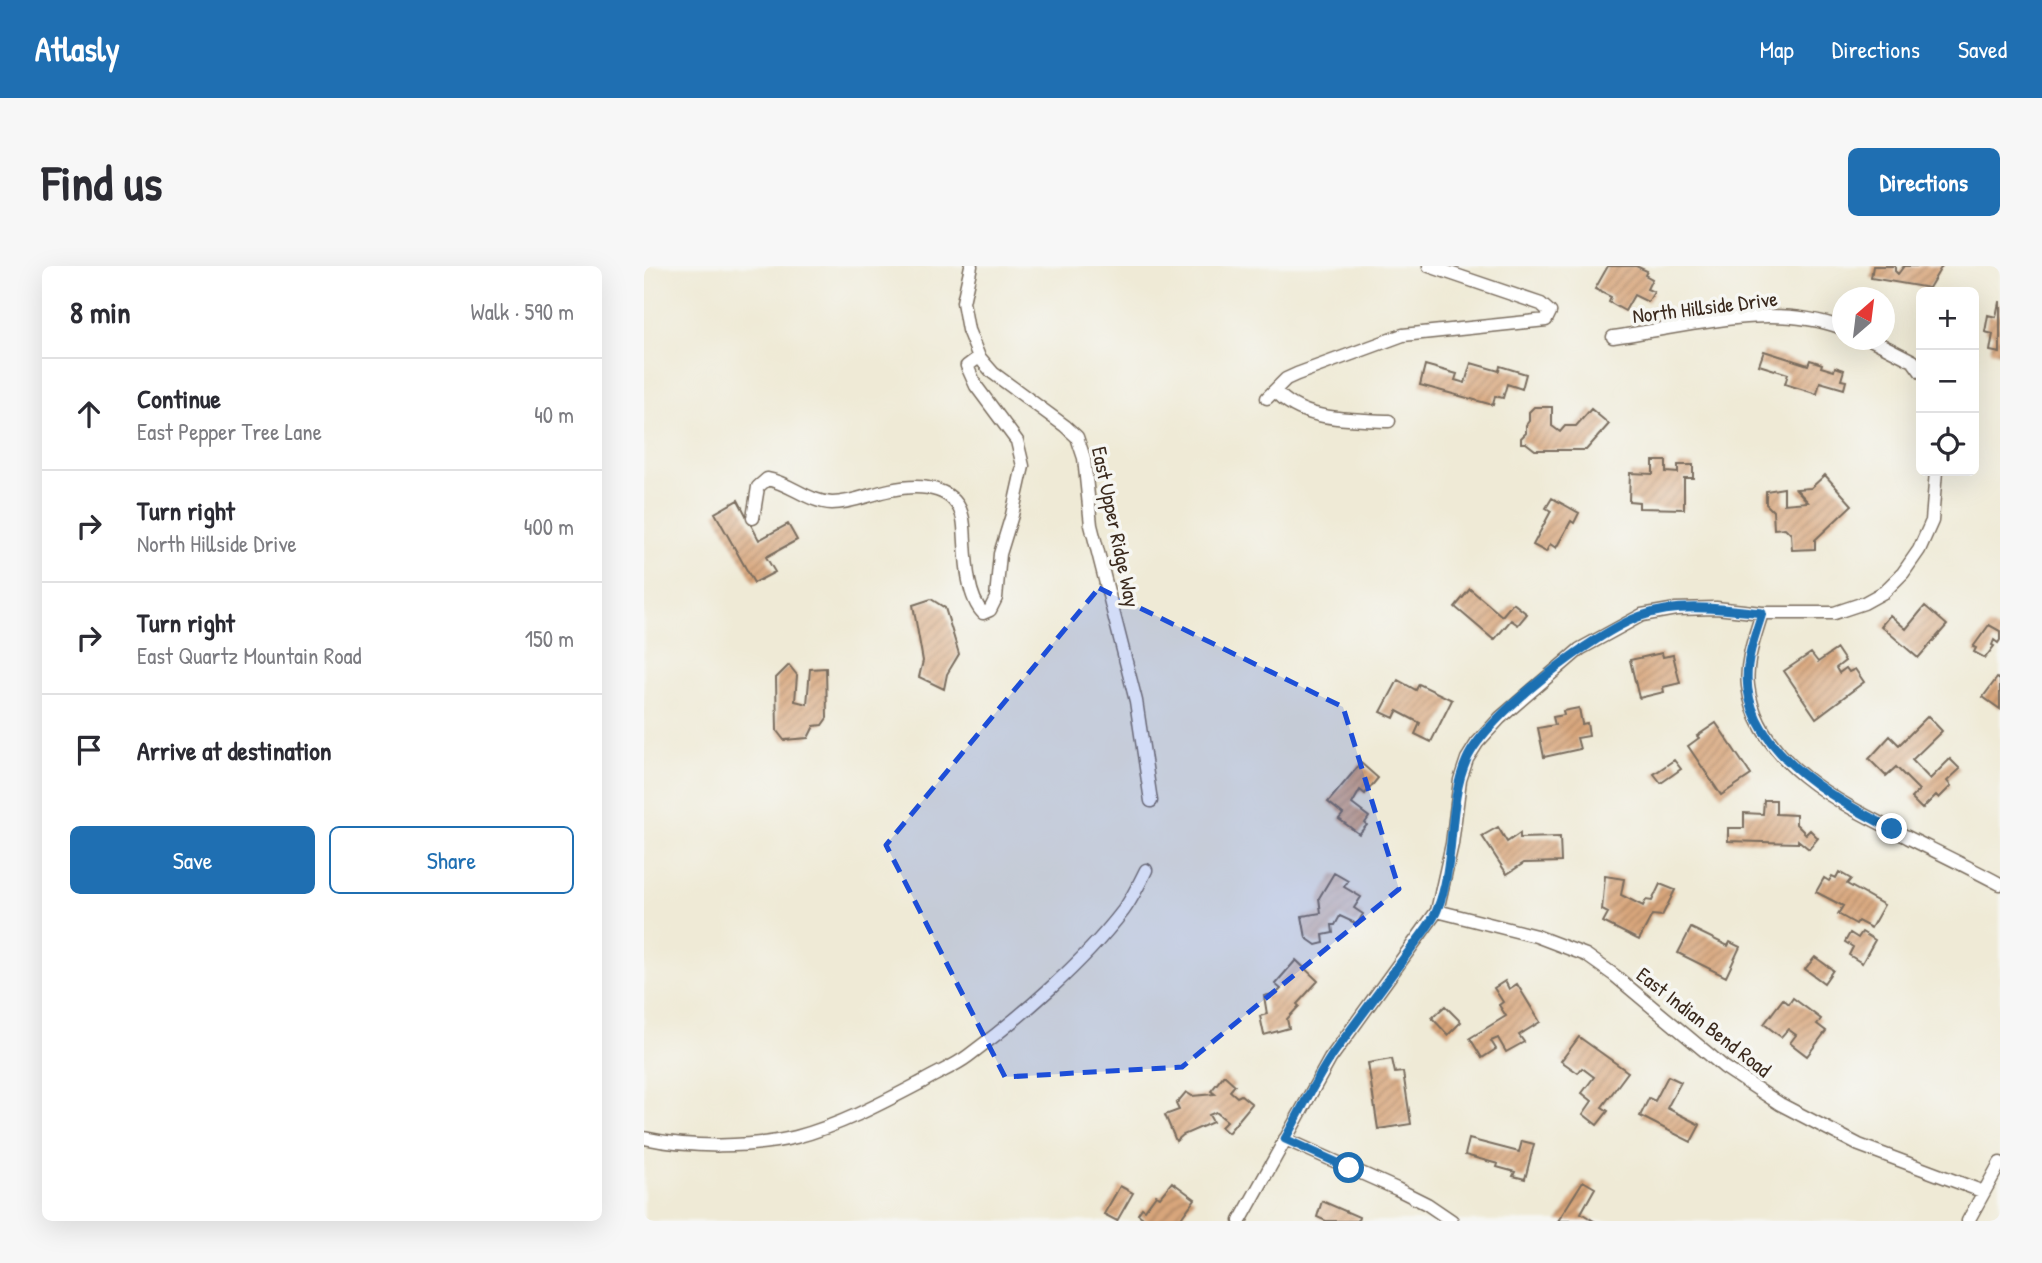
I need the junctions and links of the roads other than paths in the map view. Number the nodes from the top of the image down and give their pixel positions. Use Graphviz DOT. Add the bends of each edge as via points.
graph roads {
  1 [pos="971,266"];
  2 [pos="1429,266"];
  3 [pos="1832,325"];
  4 [pos="1613,337"];
  5 [pos="1892,350"];
  6 [pos="979,357"];
  7 [pos="1916,367"];
  8 [pos="1389,421"];
  9 [pos="1936,476"];
  10 [pos="753,518"];
  11 [pos="1762,613"];
  12 [pos="1151,801"];
  13 [pos="1146,870"];
  14 [pos="2000,884"];
  15 [pos="1437,911"];
  16 [pos="644,1138"];
  17 [pos="1285,1139"];
  18 [pos="2000,1163"];
  19 [pos="1984,1192"];
  20 [pos="1240,1221"];
  21 [pos="1452,1221"];
  22 [pos="1969,1221"];
  1 -- 6 [label="street, East Upper Ridge Way" via="963,302"];
  2 -- 8 [label="street" via="1541,304 1550,312 1546,320 1403,335 1297,374 1271,394 1303,411"];
  3 -- 4 [label="street, North Hillside Drive" via="1797,316 1768,317"];
  5 -- 7 [label="street"];
  6 -- 10 [label="street" via="967,366 976,386 1017,441 1023,466 990,610 984,613 977,607 972,591 964,520 958,505 954,497 935,489 890,489 830,503 767,479 758,487"];
  6 -- 12 [label="street, East Upper Ridge Way" via="1077,438 1084,458 1091,525 1136,701"];
  9 -- 11 [label="street" via="1927,536 1884,592 1834,613"];
  11 -- 14 [label="street" via="1748,665 1748,685 1753,709 1773,745 1841,803"];
  11 -- 15 [label="street" via="1703,608 1642,615 1580,649 1500,718 1467,759"];
  13 -- 16 [label="street" via="1124,910 1070,969 967,1058 830,1127 794,1137 747,1144 673,1144"];
  15 -- 17 [label="street" via="1336,1049"];
  15 -- 19 [label="street, East Indian Bend Road" via="1536,936 1586,955 1724,1067 1780,1104 1859,1145"];
  17 -- 20 [label="street"];
  17 -- 21 [label="street" via="1407,1194"];
  18 -- 19 [label="street"];
  19 -- 22 [label="street"];
}
